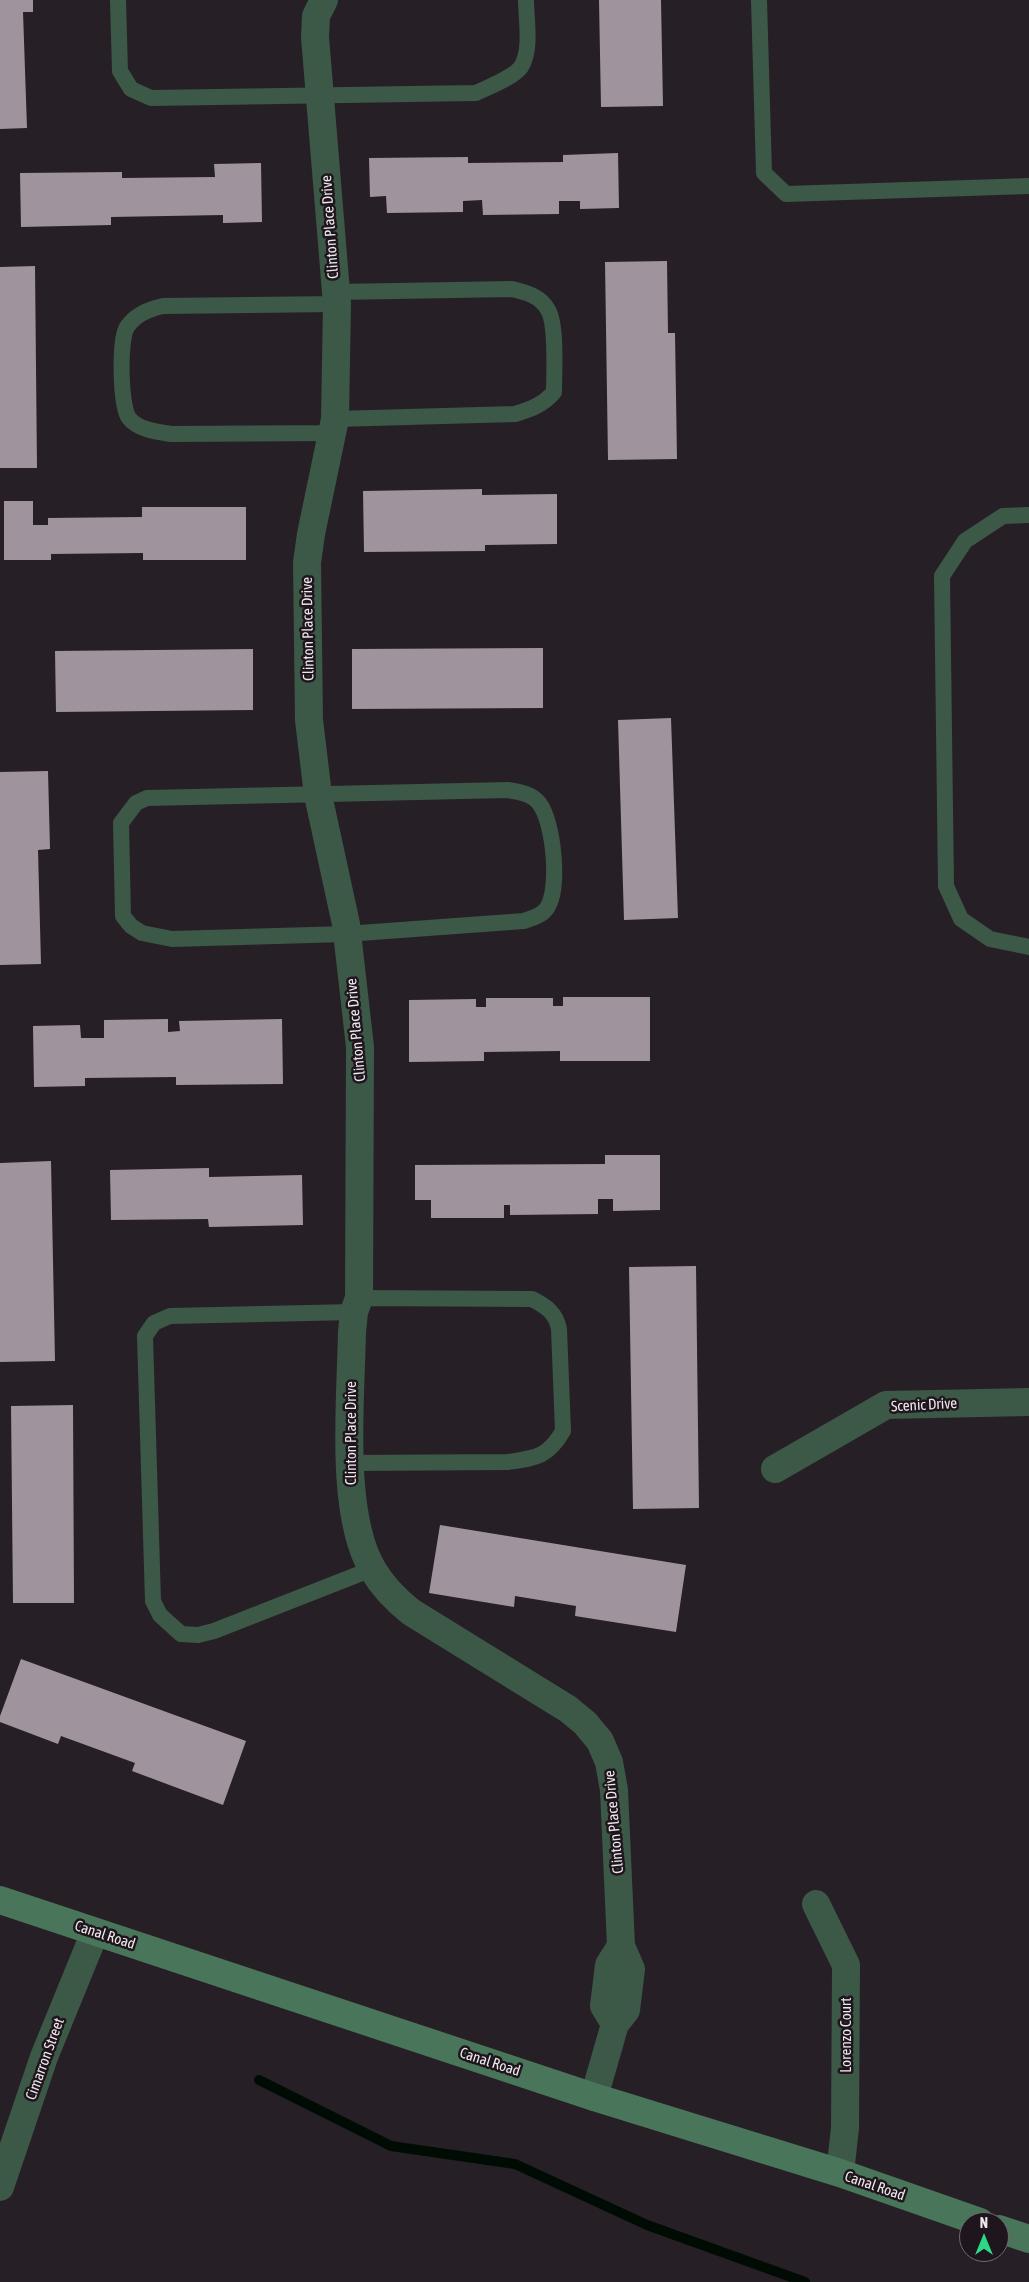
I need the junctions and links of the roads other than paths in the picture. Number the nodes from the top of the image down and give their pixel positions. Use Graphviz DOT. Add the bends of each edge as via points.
graph roads {
  1 [pos="118,0"];
  2 [pos="324,0"];
  3 [pos="526,0"];
  4 [pos="760,0"];
  5 [pos="320,94"];
  6 [pos="1029,186"];
  7 [pos="336,298"];
  8 [pos="333,426"];
  9 [pos="1029,515"];
  10 [pos="318,795"];
  11 [pos="346,934"];
  12 [pos="1029,947"];
  13 [pos="356,1305"];
  14 [pos="1029,1402"];
  15 [pos="350,1463"];
  16 [pos="775,1469"];
  17 [pos="372,1569"];
  18 [pos="0,1900"];
  19 [pos="816,1904"];
  20 [pos="95,1932"];
  21 [pos="594,2097"];
  22 [pos="840,2173"];
  23 [pos="0,2187"];
  24 [pos="959,2215"];
  25 [pos="1009,2232"];
  26 [pos="1029,2239"];
  1 -- 5 [label="lane" via="120,71 131,89 151,98"];
  2 -- 5 [label="street, Clinton Place Drive" via="316,16 315,36"];
  3 -- 5 [label="lane" via="526,50 520,67 498,83 476,93"];
  4 -- 6 [label="lane" via="764,173 786,194"];
  5 -- 7 [label="street, Clinton Place Drive"];
  7 -- 8 [label="street, Clinton Place Drive"];
  7 -- 8 [label="lane" via="163,306 149,309 137,317 127,327 122,340 124,406 129,418 154,432 171,434"];
  7 -- 8 [label="lane" via="512,289 528,293 549,310 554,392 535,408 515,414"];
  8 -- 10 [label="street, Clinton Place Drive" via="311,534 306,585 309,720"];
  9 -- 12 [label="lane" via="1003,516 965,541 942,576 946,886 962,919 990,939"];
  10 -- 11 [label="street, Clinton Place Drive"];
  10 -- 11 [label="lane" via="147,798 136,803 121,822 124,916 142,933 172,939"];
  10 -- 11 [label="lane" via="525,792 538,802 550,830 554,896 539,915 524,921"];
  11 -- 13 [label="street, Clinton Place Drive" via="360,1047"];
  13 -- 15 [label="street, Clinton Place Drive"];
  13 -- 15 [label="lane" via="532,1299 544,1306 556,1317 559,1329 563,1432 546,1454 531,1459"];
  13 -- 17 [label="lane" via="170,1316 154,1323 145,1336 153,1601 160,1615 180,1634 198,1635"];
  14 -- 16 [label="street, Scenic Drive" via="886,1405"];
  15 -- 17 [label="street, Clinton Place Drive" via="355,1513"];
  17 -- 21 [label="street, Clinton Place Drive" via="396,1600 568,1709 586,1723 600,1741 614,1790 621,1946 631,1969 626,2010 615,2024"];
  18 -- 20 [label="street, Canal Road"];
  19 -- 22 [label="street, Lorenzo Court" via="846,1966 845,2128"];
  20 -- 21 [label="street, Canal Road"];
  20 -- 23 [label="street, Cimarron Street" via="44,2057"];
  21 -- 22 [label="street, Canal Road"];
  22 -- 24 [label="street, Canal Road"];
  25 -- 26 [label="street"];
}
